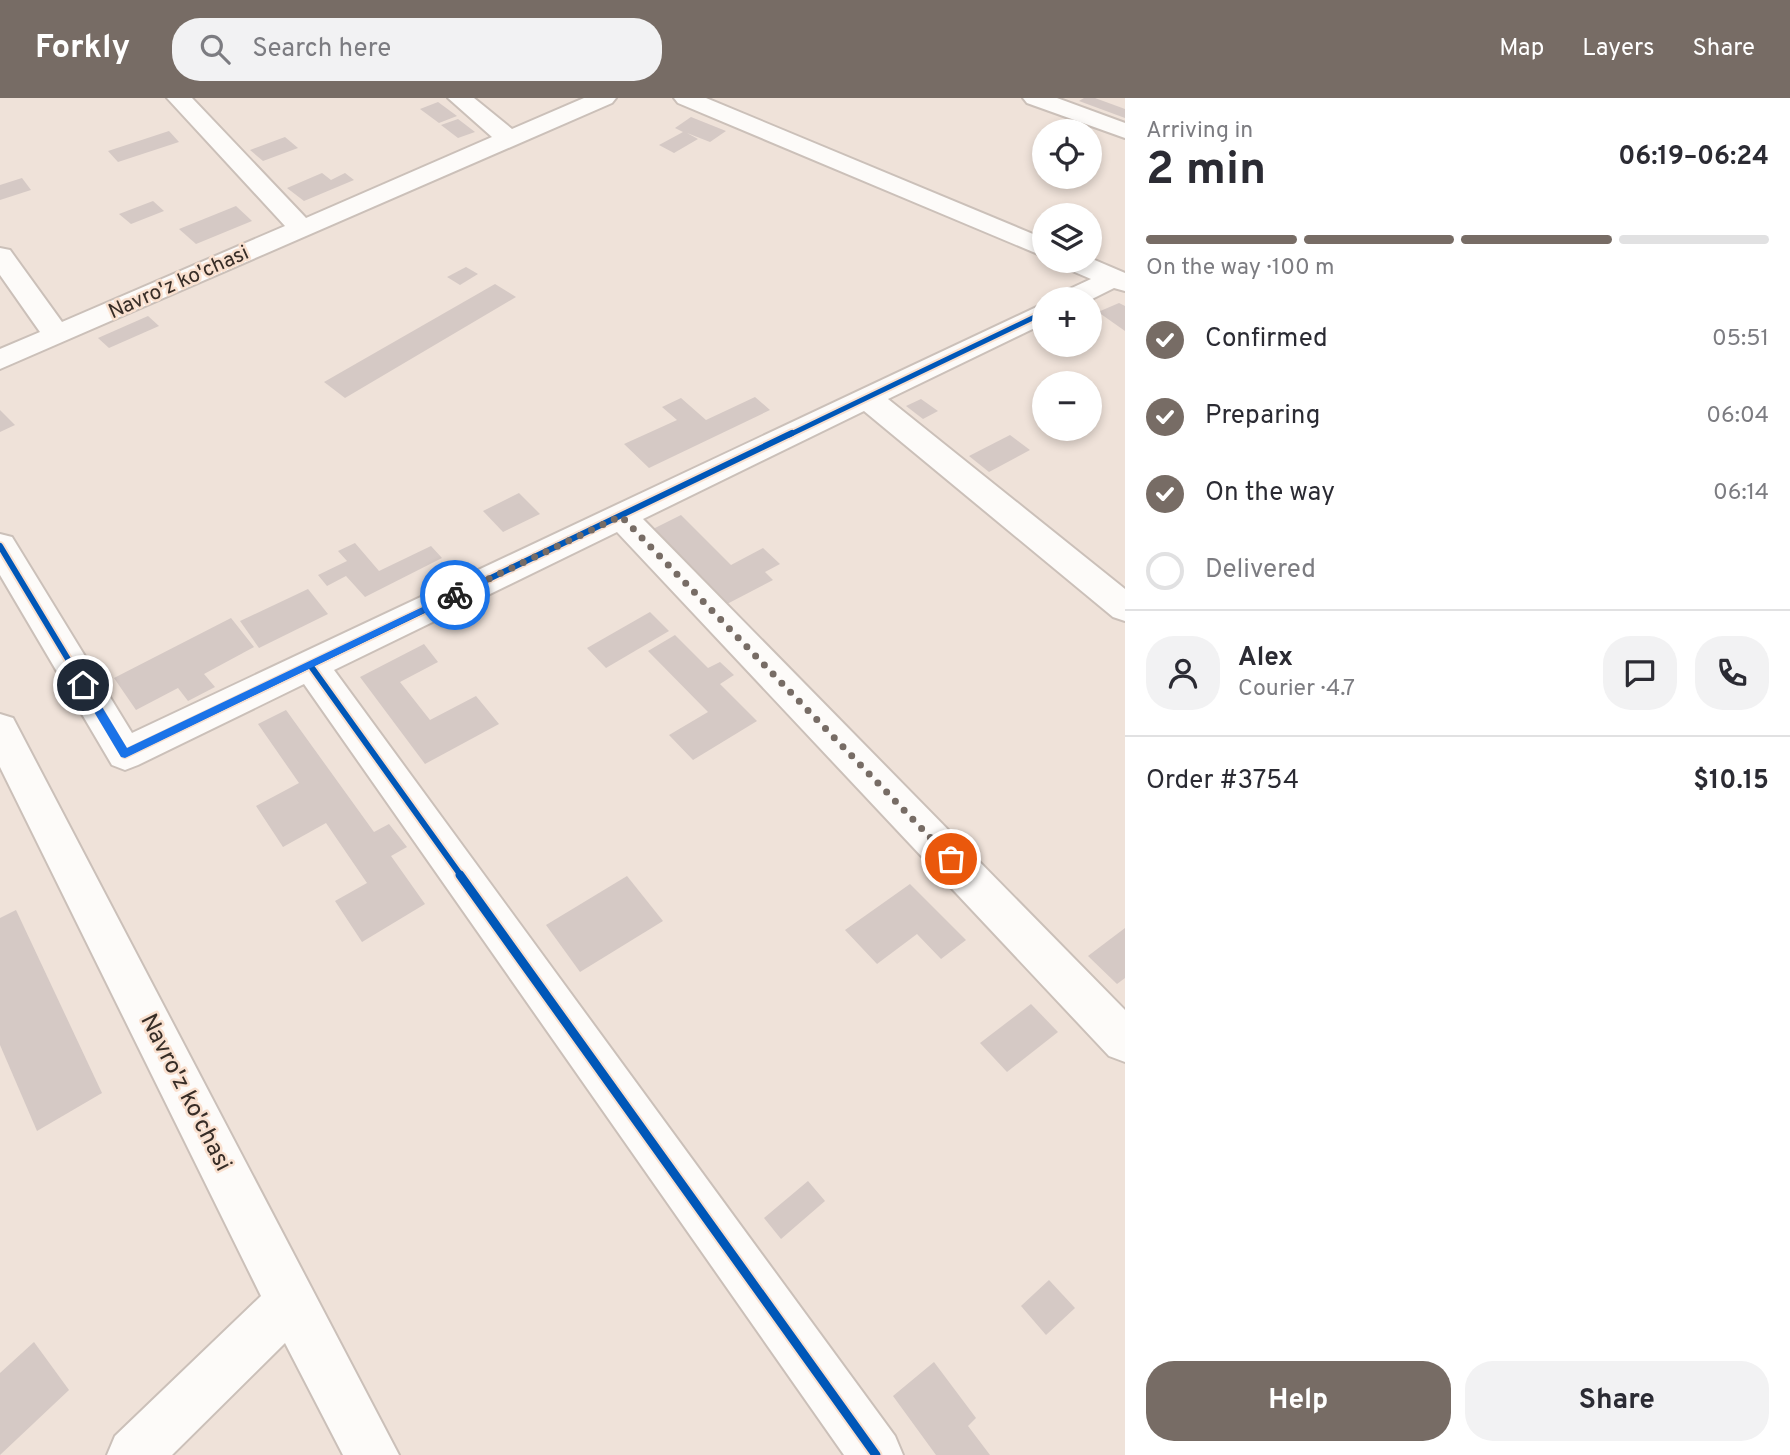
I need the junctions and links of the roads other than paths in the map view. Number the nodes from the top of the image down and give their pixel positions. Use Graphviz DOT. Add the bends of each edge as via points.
graph roads {
  1 [pos="178,98"];
  2 [pos="460,98"];
  3 [pos="604,98"];
  4 [pos="686,98"];
  5 [pos="1035,98"];
  6 [pos="1125,131"];
  7 [pos="509,139"];
  8 [pos="302,229"];
  9 [pos="1032,244"];
  10 [pos="0,256"];
  11 [pos="1102,273"];
  12 [pos="1120,280"];
  13 [pos="1102,287"];
  14 [pos="1032,318"];
  15 [pos="57,336"];
  16 [pos="0,360"];
  17 [pos="866,397"];
  18 [pos="621,516"];
  19 [pos="0,546"];
  20 [pos="1125,608"];
  21 [pos="310,665"];
  22 [pos="0,729"];
  23 [pos="1125,1041"];
  24 [pos="291,1302"];
  25 [pos="134,1455"];
  26 [pos="372,1455"];
  27 [pos="876,1455"];
  1 -- 8 [label="street"];
  2 -- 7 [label="street"];
  3 -- 7 [label="street, Navro'z ko'chasi"];
  4 -- 9 [label="street"];
  5 -- 6 [label="street"];
  7 -- 8 [label="street, Navro'z ko'chasi"];
  8 -- 15 [label="street, Navro'z ko'chasi"];
  10 -- 15 [label="street"];
  11 -- 12 [label="street"];
  12 -- 13 [label="street"];
  14 -- 17 [label="street"];
  15 -- 16 [label="street, Navro'z ko'chasi"];
  17 -- 18 [label="street"];
  17 -- 20 [label="street"];
  18 -- 21 [label="street"];
  18 -- 23 [label="street"];
  19 -- 21 [label="street" via="125,754"];
  21 -- 27 [label="street"];
  22 -- 24 [label="street, Navro'z ko'chasi"];
  24 -- 25 [label="street"];
  24 -- 26 [label="street, Navro'z ko'chasi"];
}
